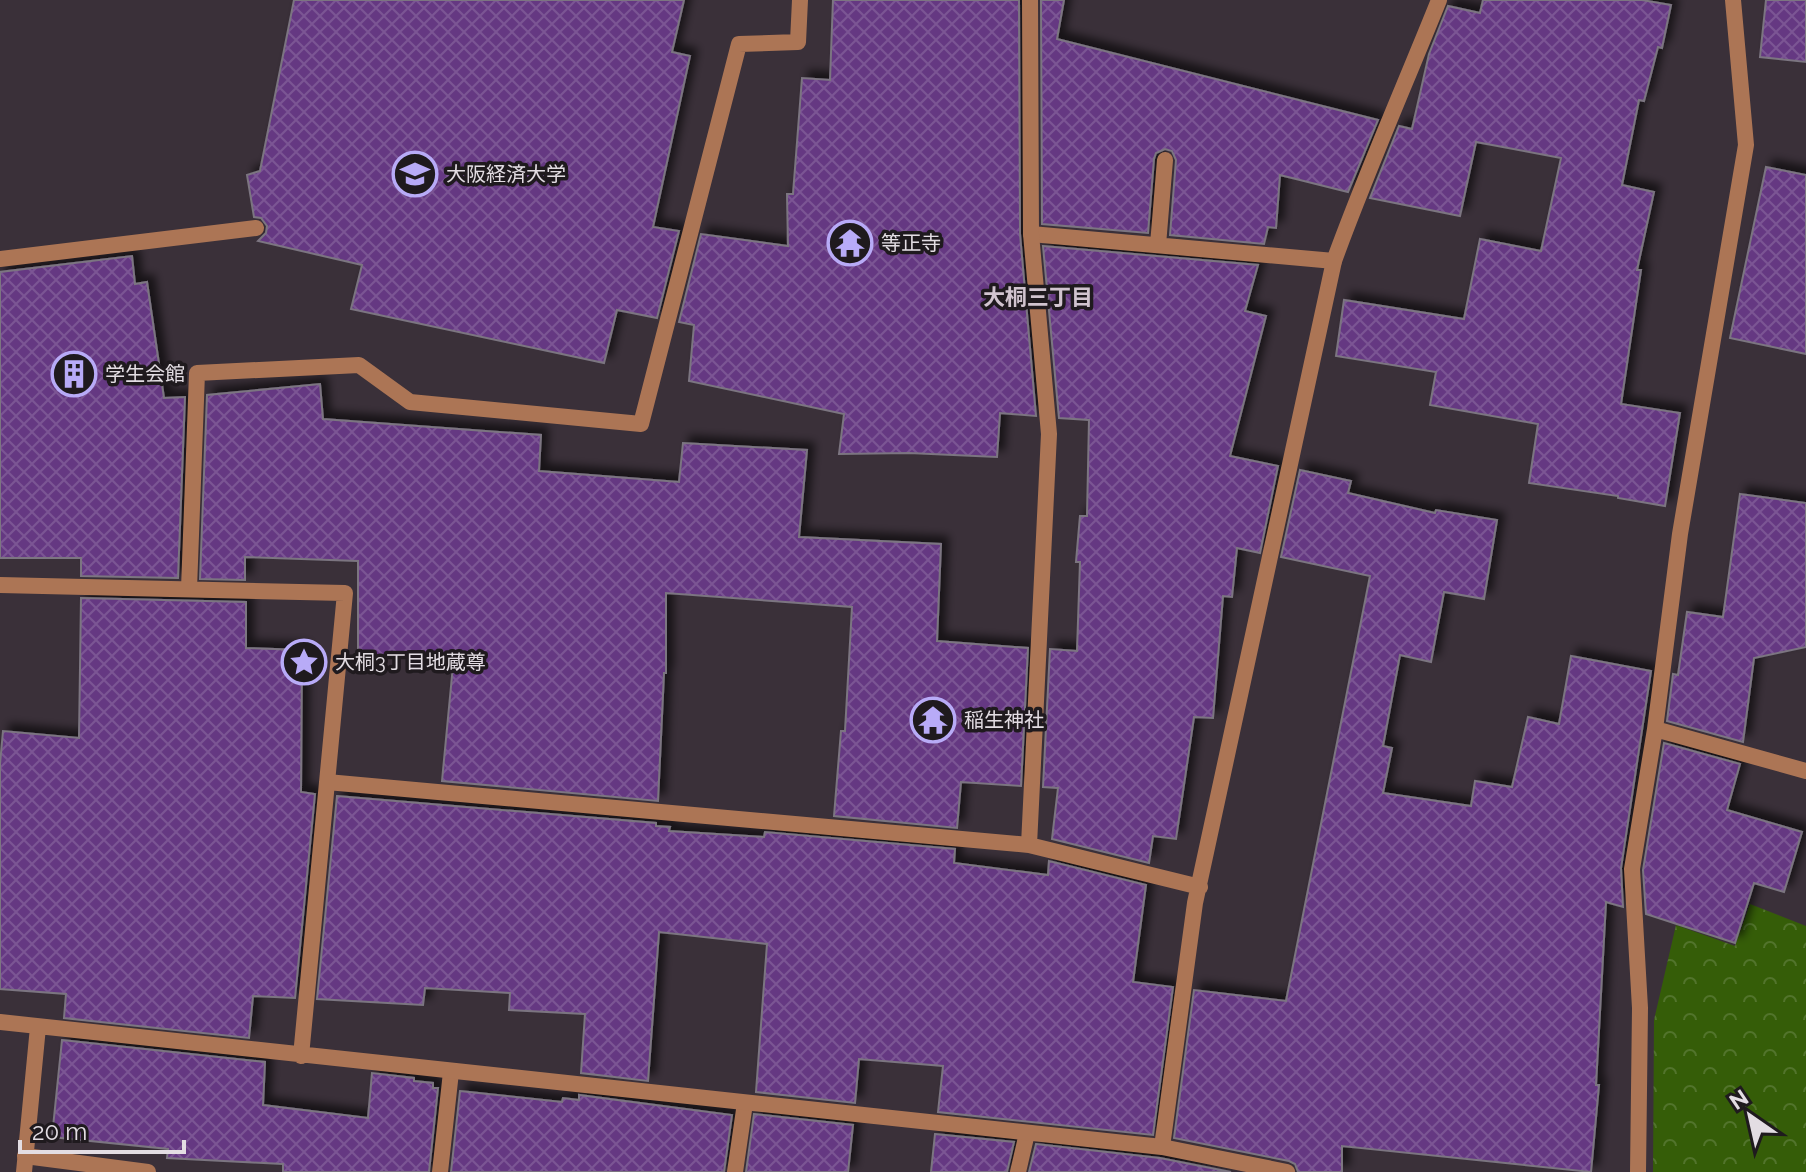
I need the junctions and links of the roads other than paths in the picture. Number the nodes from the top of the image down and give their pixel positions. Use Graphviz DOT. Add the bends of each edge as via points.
graph roads {
  1 [pos="800,0"];
  2 [pos="1030,0"];
  3 [pos="1439,0"];
  4 [pos="1733,0"];
  5 [pos="1165,160"];
  6 [pos="256,228"];
  7 [pos="1031,234"];
  8 [pos="1158,245"];
  9 [pos="0,259"];
  10 [pos="1334,261"];
  11 [pos="0,585"];
  12 [pos="189,589"];
  13 [pos="1655,729"];
  14 [pos="1806,771"];
  15 [pos="327,782"];
  16 [pos="1029,845"];
  17 [pos="1200,887"];
  18 [pos="0,1022"];
  19 [pos="38,1027"];
  20 [pos="301,1056"];
  21 [pos="451,1072"];
  22 [pos="745,1103"];
  23 [pos="1027,1133"];
  24 [pos="1162,1147"];
  25 [pos="24,1164"];
  26 [pos="148,1172"];
  27 [pos="440,1172"];
  28 [pos="735,1172"];
  29 [pos="1018,1172"];
  30 [pos="1287,1172"];
  31 [pos="1638,1172"];
  1 -- 12 [label="street" via="798,42 739,44 641,424 410,402 359,365 197,373"];
  2 -- 7 [label="street"];
  3 -- 10 [label="street"];
  4 -- 13 [label="street" via="1746,145 1680,534"];
  5 -- 8 [label="street"];
  6 -- 9 [label="street"];
  7 -- 8 [label="street"];
  7 -- 16 [label="street" via="1049,434"];
  8 -- 10 [label="street"];
  10 -- 17 [label="street"];
  11 -- 12 [label="street"];
  12 -- 15 [label="street" via="345,593"];
  13 -- 14 [label="street"];
  13 -- 31 [label="street" via="1632,869 1640,1008"];
  15 -- 16 [label="street"];
  15 -- 20 [label="street"];
  16 -- 17 [label="street"];
  17 -- 24 [label="street"];
  18 -- 19 [label="street"];
  19 -- 20 [label="street"];
  19 -- 25 [label="street"];
  20 -- 21 [label="street"];
  21 -- 22 [label="street"];
  21 -- 27 [label="street"];
  22 -- 23 [label="street"];
  22 -- 28 [label="street"];
  23 -- 24 [label="street"];
  23 -- 29 [label="street"];
  24 -- 30 [label="street"];
  25 -- 26 [label="street"];
}
